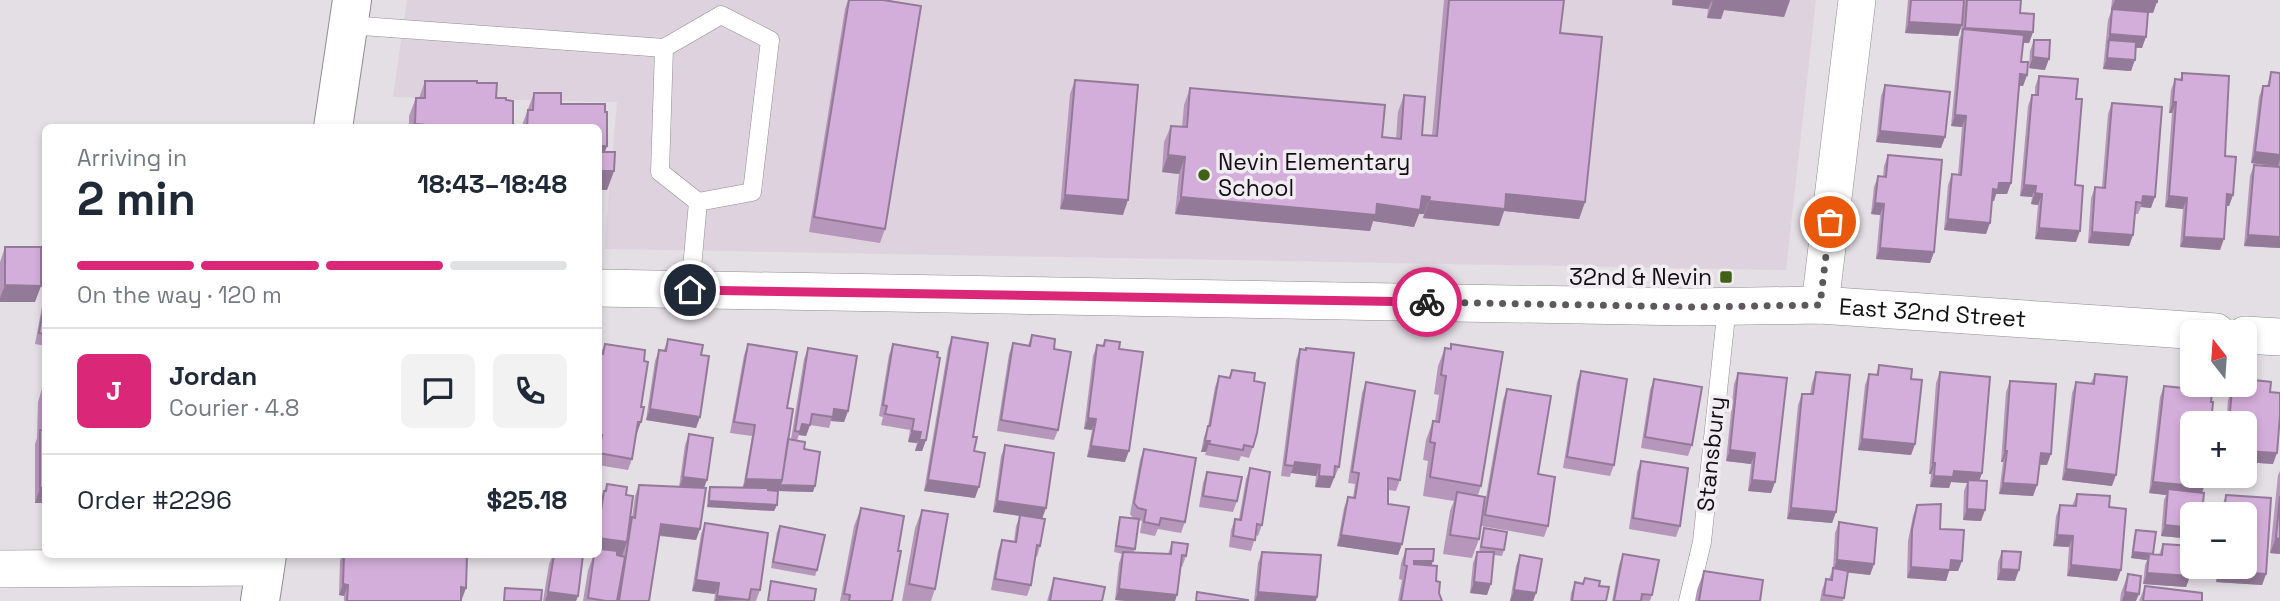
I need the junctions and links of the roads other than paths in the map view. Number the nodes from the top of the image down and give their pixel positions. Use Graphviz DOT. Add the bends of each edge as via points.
graph roads {
  1 [pos="1857,0"];
  2 [pos="350,13"];
  3 [pos="664,48"];
  4 [pos="334,124"];
  5 [pos="698,202"];
  6 [pos="602,288"];
  7 [pos="690,290"];
  8 [pos="1820,305"];
  9 [pos="1727,306"];
  10 [pos="2180,330"];
  11 [pos="2258,336"];
  12 [pos="2280,337"];
  13 [pos="0,569"];
  14 [pos="264,574"];
  15 [pos="1688,601"];
  1 -- 8 [label="street"];
  2 -- 3 [label="lane"];
  2 -- 4 [label="street"];
  3 -- 5 [label="lane" via="660,172"];
  3 -- 5 [label="lane" via="721,16 770,40 752,192"];
  5 -- 7 [label="lane"];
  6 -- 7 [label="street, East 32nd Street"];
  7 -- 9 [label="street, East 32nd Street"];
  8 -- 9 [label="street, East 32nd Street"];
  8 -- 10 [label="street, East 32nd Street"];
  9 -- 15 [label="lane, Stansbury" via="1702,542"];
  11 -- 12 [label="street"];
  13 -- 14 [label="street"];
}
